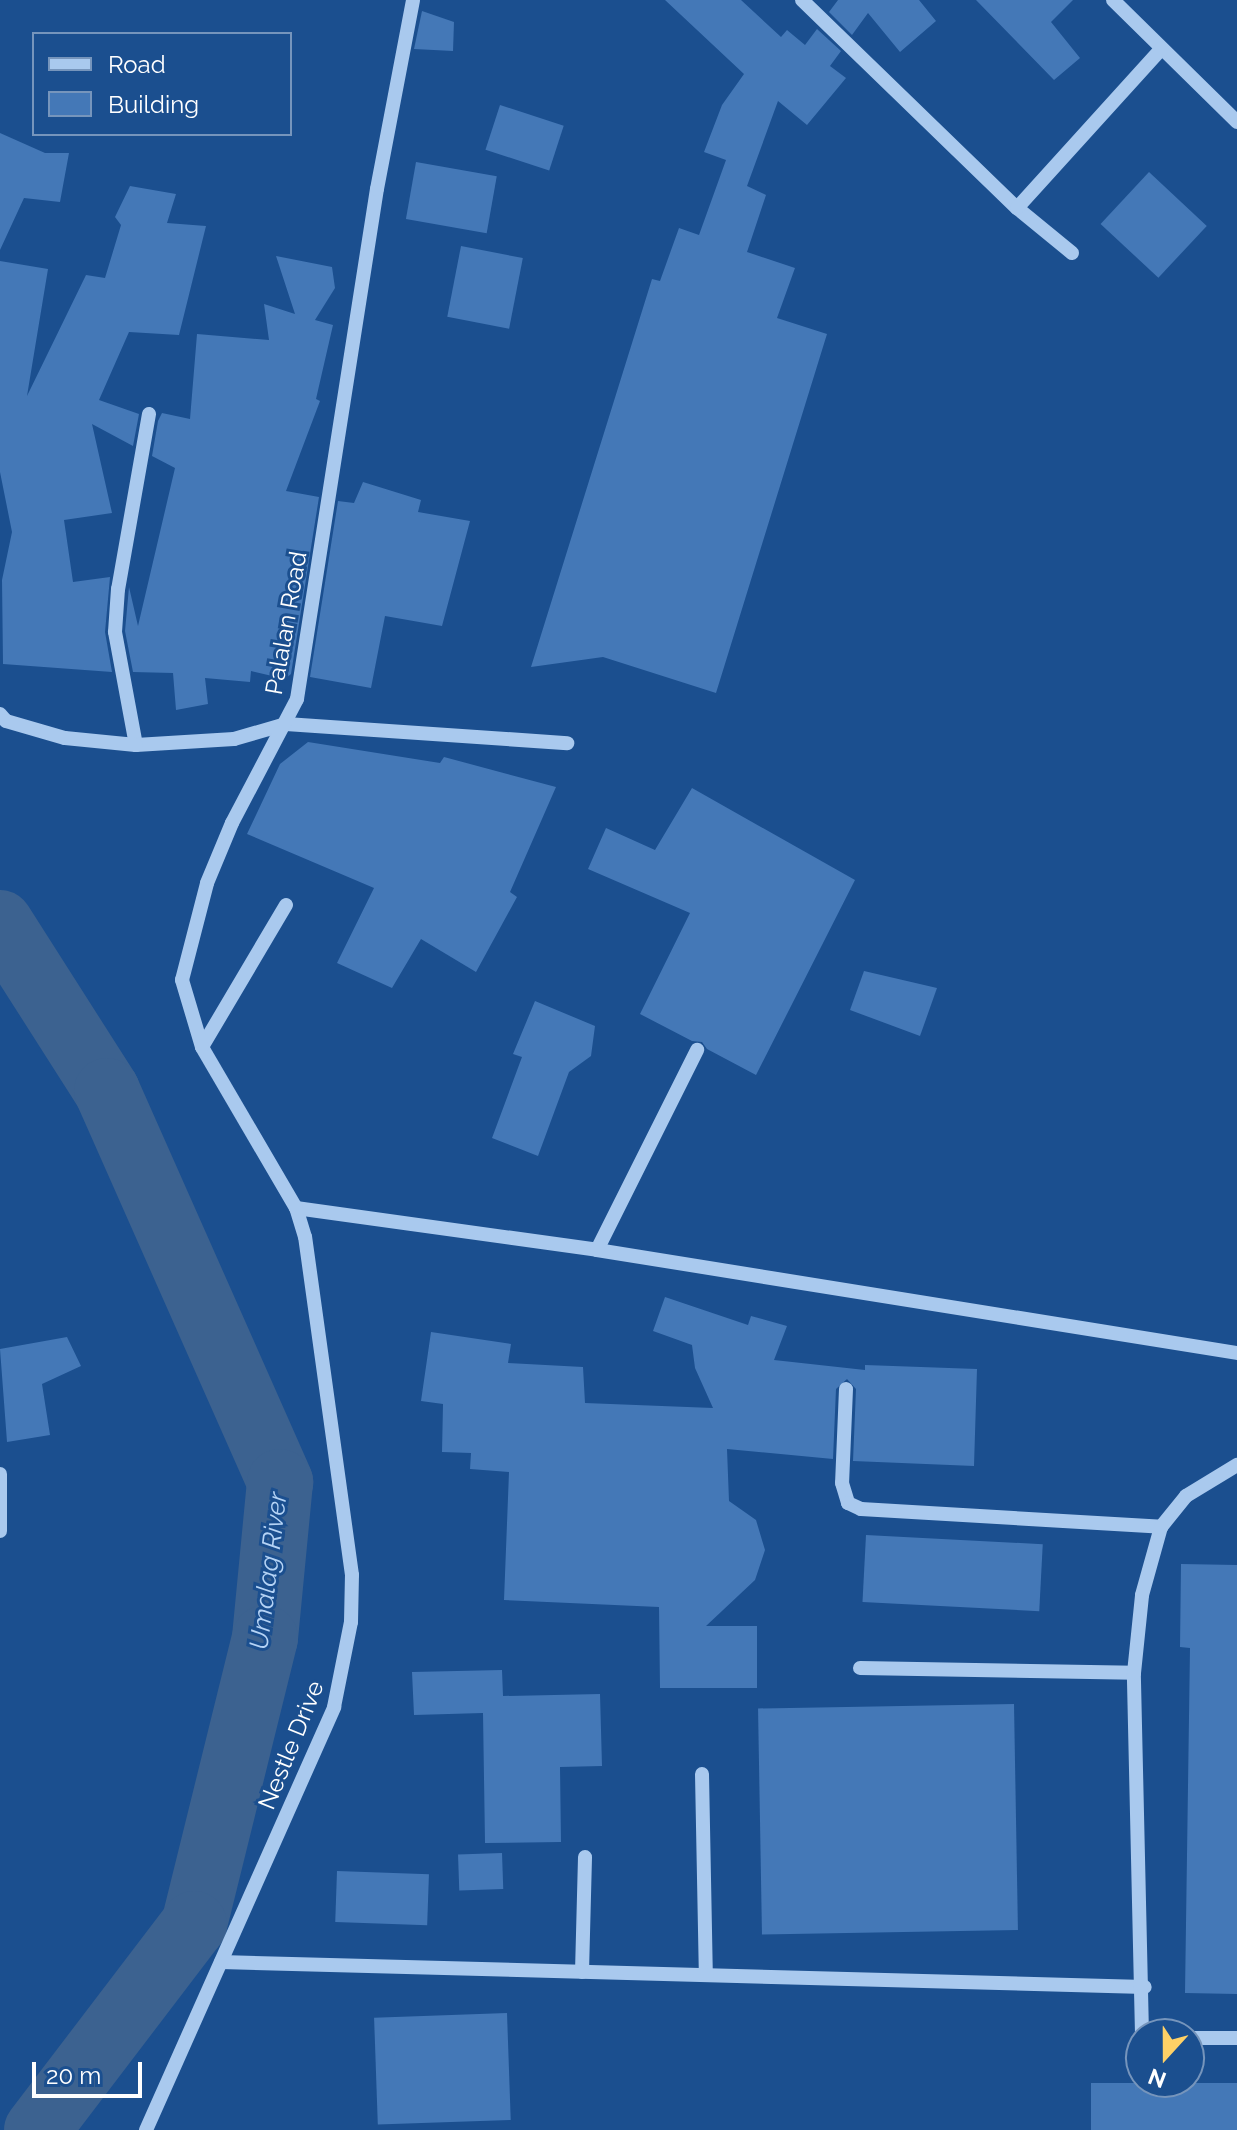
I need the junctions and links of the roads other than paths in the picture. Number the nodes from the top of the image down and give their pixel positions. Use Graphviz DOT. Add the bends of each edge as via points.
graph roads {
  1 [pos="413,0"];
  2 [pos="802,0"];
  3 [pos="1113,0"];
  4 [pos="1161,49"];
  5 [pos="1237,122"];
  6 [pos="1017,208"];
  7 [pos="1072,253"];
  8 [pos="149,414"];
  9 [pos="0,714"];
  10 [pos="286,724"];
  11 [pos="567,743"];
  12 [pos="136,745"];
  13 [pos="286,905"];
  14 [pos="202,1047"];
  15 [pos="697,1050"];
  16 [pos="296,1208"];
  17 [pos="597,1250"];
  18 [pos="1237,1353"];
  19 [pos="846,1389"];
  20 [pos="1237,1465"];
  21 [pos="0,1474"];
  22 [pos="1161,1527"];
  23 [pos="0,1531"];
  24 [pos="860,1668"];
  25 [pos="1134,1673"];
  26 [pos="702,1774"];
  27 [pos="585,1857"];
  28 [pos="221,1962"];
  29 [pos="582,1972"];
  30 [pos="706,1974"];
  31 [pos="1145,1987"];
  32 [pos="1143,2018"];
  33 [pos="1205,2038"];
  34 [pos="1237,2038"];
  35 [pos="146,2130"];
  1 -- 10 [label="street, Palalan Road" via="377,189 300,685"];
  2 -- 6 [label="street"];
  3 -- 4 [label="street"];
  4 -- 5 [label="street"];
  4 -- 6 [label="street"];
  6 -- 7 [label="street"];
  8 -- 12 [label="street" via="115,632"];
  9 -- 12 [label="street" via="6,721 65,738"];
  10 -- 11 [label="street"];
  10 -- 12 [label="street" via="234,739"];
  10 -- 14 [label="street, Palalan Road" via="232,823 190,937 182,980"];
  13 -- 14 [label="street"];
  14 -- 16 [label="street, Palalan Road"];
  15 -- 17 [label="street"];
  16 -- 17 [label="street"];
  16 -- 28 [label="street, Nestle Drive" via="305,1237 350,1559 351,1622 334,1707"];
  17 -- 18 [label="street"];
  19 -- 22 [label="street" via="842,1483 848,1503 861,1509"];
  20 -- 22 [label="street" via="1186,1496"];
  21 -- 23 [label="street"];
  22 -- 25 [label="street" via="1142,1595"];
  24 -- 25 [label="street"];
  25 -- 31 [label="street"];
  26 -- 30 [label="street"];
  27 -- 29 [label="street"];
  28 -- 29 [label="street"];
  28 -- 35 [label="street, Nestle Drive"];
  29 -- 30 [label="street"];
  30 -- 31 [label="street"];
  31 -- 32 [label="street"];
  33 -- 34 [label="street"];
}
